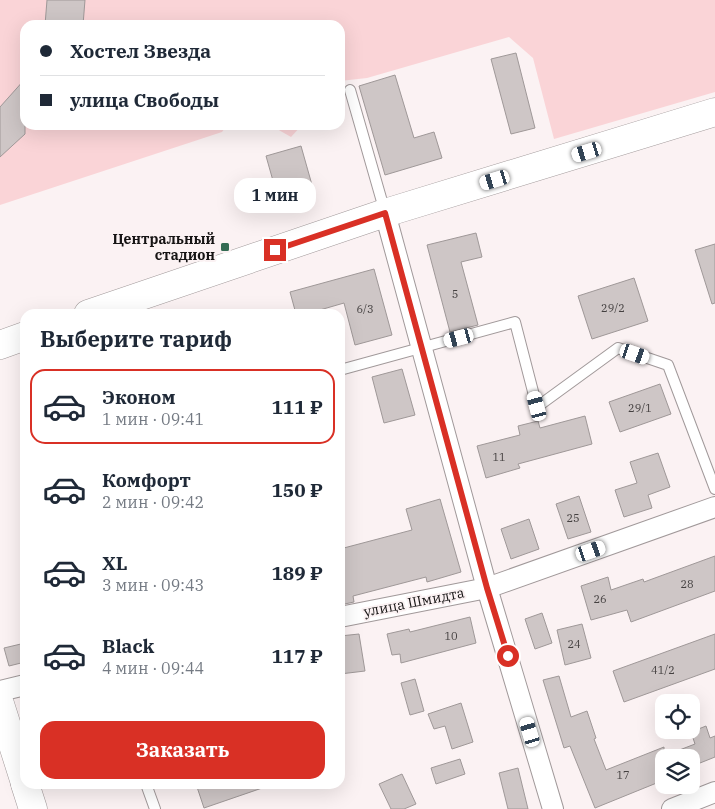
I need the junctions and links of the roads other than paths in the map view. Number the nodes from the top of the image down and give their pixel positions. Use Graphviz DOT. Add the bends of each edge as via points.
graph roads {
  1 [pos="350,90"];
  2 [pos="715,112"];
  3 [pos="385,213"];
  4 [pos="103,309"];
  5 [pos="20,338"];
  6 [pos="0,345"];
  7 [pos="422,348"];
  8 [pos="345,369"];
  9 [pos="715,489"];
  10 [pos="715,507"];
  11 [pos="487,588"];
  12 [pos="345,616"];
  13 [pos="20,686"];
  14 [pos="0,691"];
  15 [pos="0,704"];
  16 [pos="20,767"];
  17 [pos="27,789"];
  18 [pos="148,789"];
  19 [pos="715,792"];
  20 [pos="33,809"];
  21 [pos="154,809"];
  22 [pos="553,809"];
  23 [pos="672,809"];
  1 -- 3 [label="lane"];
  2 -- 3 [label="main road"];
  3 -- 4 [label="main road"];
  3 -- 7 [label="street"];
  5 -- 6 [label="main road"];
  7 -- 8 [label="lane"];
  7 -- 9 [label="lane" via="515,322 537,406 618,348 668,365"];
  7 -- 11 [label="street"];
  10 -- 11 [label="street, улица Шмидта"];
  11 -- 12 [label="street, улица Шмидта"];
  11 -- 22 [label="street"];
  13 -- 14 [label="street"];
  15 -- 16 [label="main road"];
  17 -- 20 [label="main road"];
  18 -- 21 [label="lane"];
  19 -- 23 [label="street"];
}
